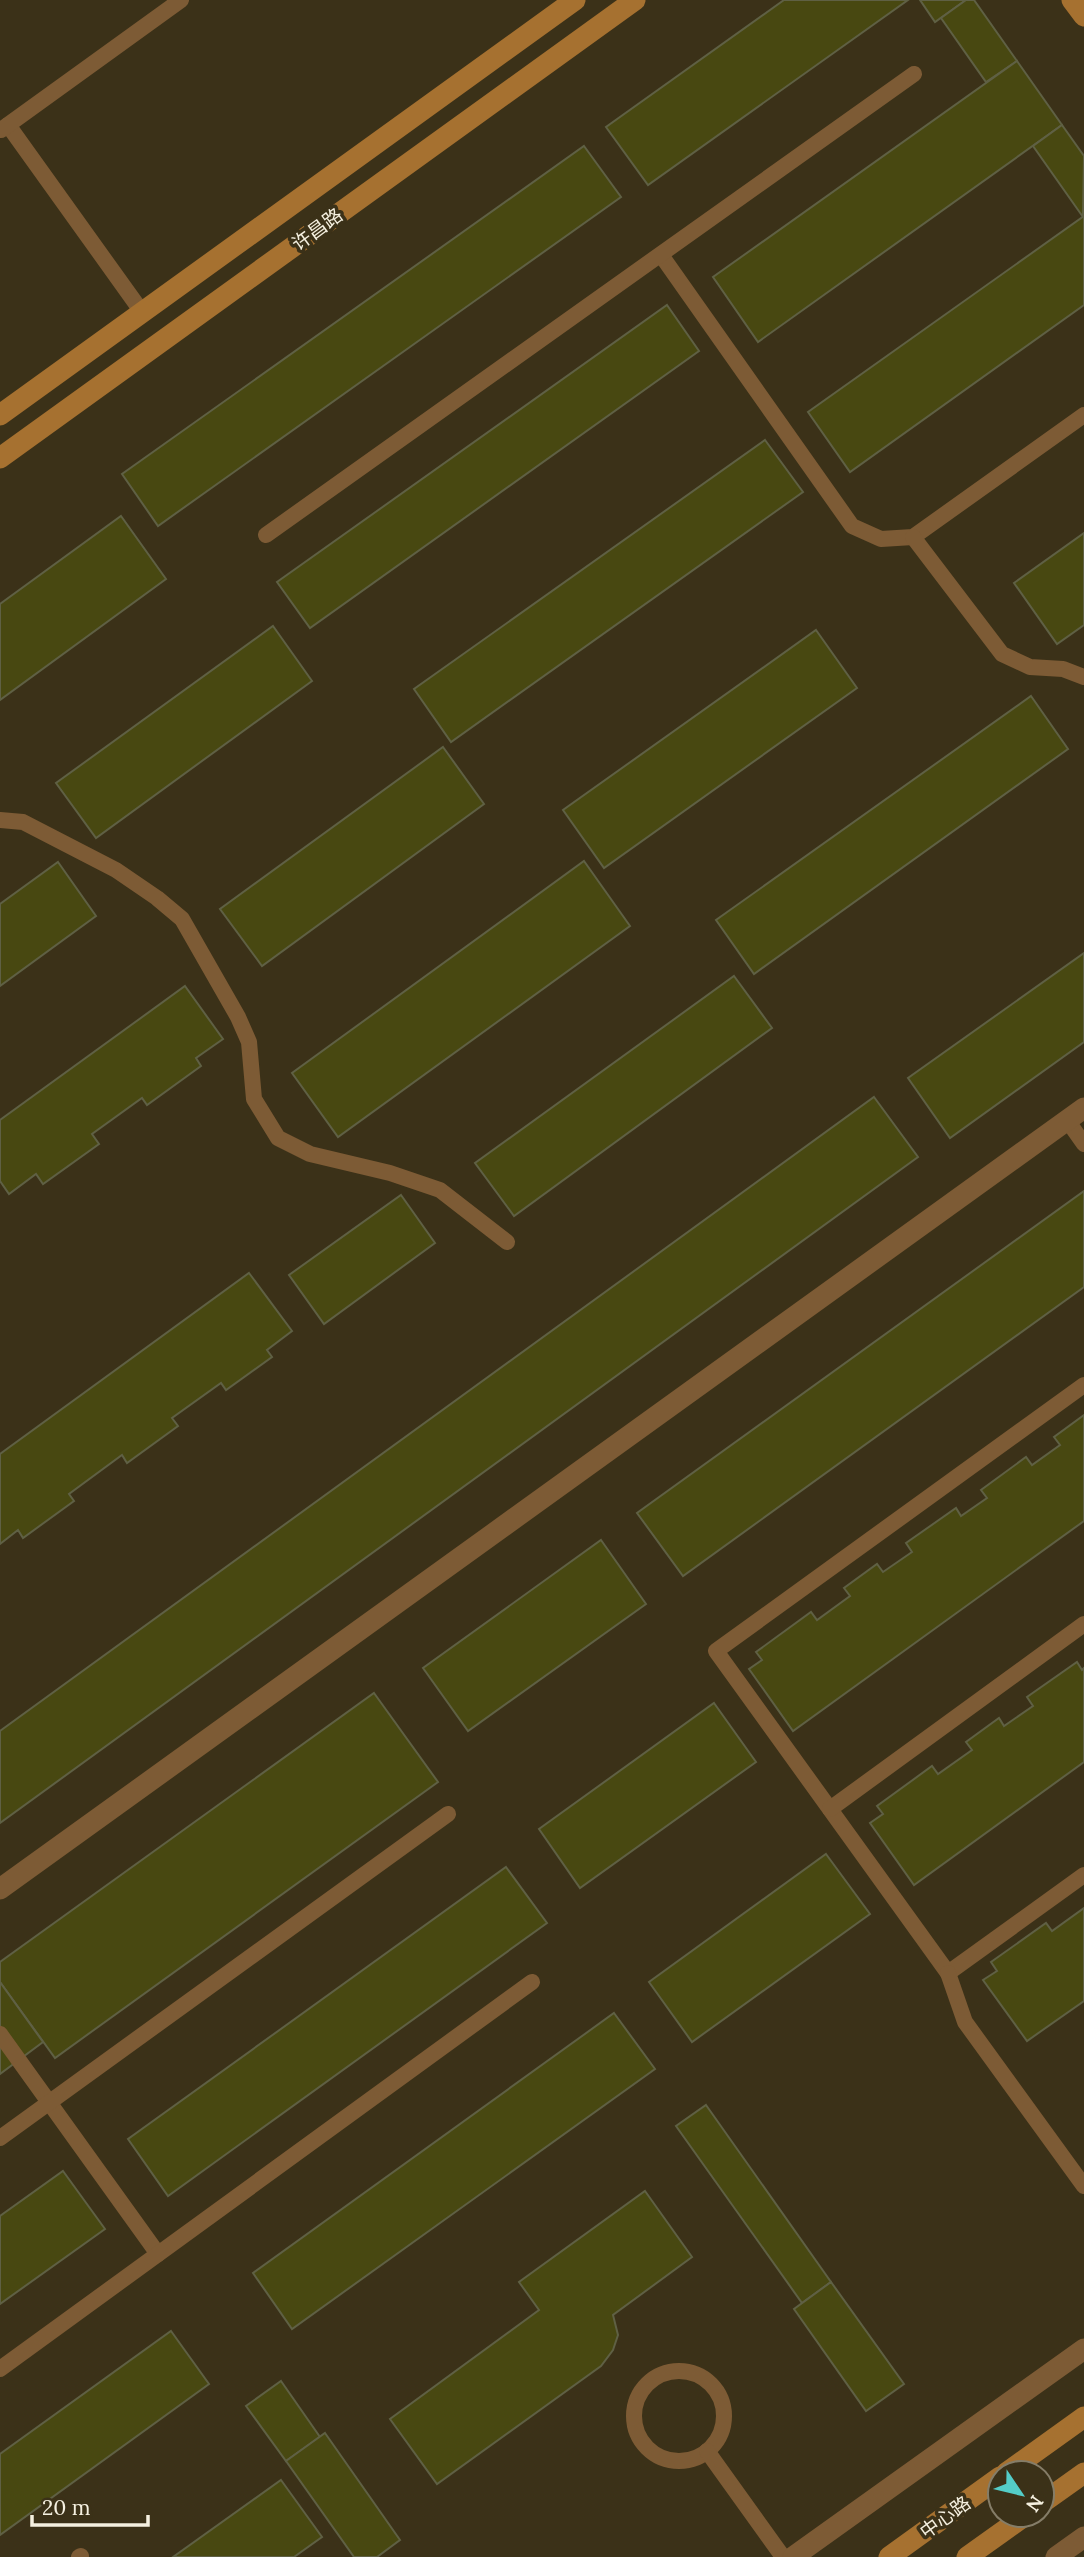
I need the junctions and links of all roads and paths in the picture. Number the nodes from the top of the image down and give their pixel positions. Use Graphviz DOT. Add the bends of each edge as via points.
graph roads {
  1 [pos="181,0"];
  2 [pos="575,0"];
  3 [pos="635,0"];
  4 [pos="1072,0"];
  5 [pos="1084,16"];
  6 [pos="914,74"];
  7 [pos="4,128"];
  8 [pos="661,255"];
  9 [pos="142,312"];
  10 [pos="0,415"];
  11 [pos="1084,415"];
  12 [pos="0,458"];
  13 [pos="266,535"];
  14 [pos="913,537"];
  15 [pos="1084,677"];
  16 [pos="0,820"];
  17 [pos="1076,1114"];
  18 [pos="1084,1144"];
  19 [pos="507,1242"];
  20 [pos="1084,1385"];
  21 [pos="1084,1624"];
  22 [pos="830,1809"];
  23 [pos="448,1814"];
  24 [pos="1084,1875"];
  25 [pos="0,1889"];
  26 [pos="948,1973"];
  27 [pos="532,1982"];
  28 [pos="0,2034"];
  29 [pos="49,2102"];
  30 [pos="0,2138"];
  31 [pos="1084,2186"];
  32 [pos="158,2254"];
  33 [pos="1084,2348"];
  34 [pos="0,2369"];
  35 [pos="1084,2417"];
  36 [pos="707,2451"];
  37 [pos="1026,2459"];
  38 [pos="1084,2473"];
  39 [pos="986,2487"];
  40 [pos="1056,2494"];
  41 [pos="1006,2529"];
  42 [pos="1081,2546"];
  43 [pos="783,2557"];
  44 [pos="793,2557"];
  45 [pos="889,2557"];
  46 [pos="967,2557"];
  47 [pos="1056,2557"];
  1 -- 7 [label="lane"];
  2 -- 9 [label="street, 许昌路"];
  3 -- 12 [label="street, 许昌路"];
  4 -- 5 [label="street"];
  6 -- 8 [label="lane"];
  7 -- 9 [label="lane"];
  8 -- 13 [label="lane"];
  8 -- 14 [label="lane" via="852,526 881,539"];
  9 -- 10 [label="street, 许昌路"];
  11 -- 14 [label="lane"];
  14 -- 15 [label="lane" via="1002,654 1030,667 1063,669"];
  16 -- 19 [label="lane" via="23,822 116,870 182,919 239,1017 249,1042 254,1100 278,1138 310,1154 440,1190"];
  17 -- 18 [label="lane"];
  17 -- 25 [label="street"];
  20 -- 22 [label="lane" via="716,1651"];
  21 -- 22 [label="lane"];
  22 -- 26 [label="lane"];
  23 -- 29 [label="lane"];
  24 -- 26 [label="lane"];
  26 -- 31 [label="lane" via="965,2022"];
  27 -- 32 [label="lane"];
  28 -- 29 [label="lane"];
  29 -- 30 [label="lane"];
  29 -- 32 [label="lane"];
  32 -- 34 [label="lane"];
  33 -- 44 [label="street"];
  35 -- 37 [label="street"];
  36 -- 36 [label="lane" via="678,2462 656,2455 643,2444 633,2412 649,2381 681,2370 712,2383 725,2413 723,2429"];
  36 -- 43 [label="lane"];
  38 -- 40 [label="street"];
  39 -- 45 [label="street, 中心路"];
  41 -- 46 [label="street"];
  42 -- 47 [label="street"];
}
